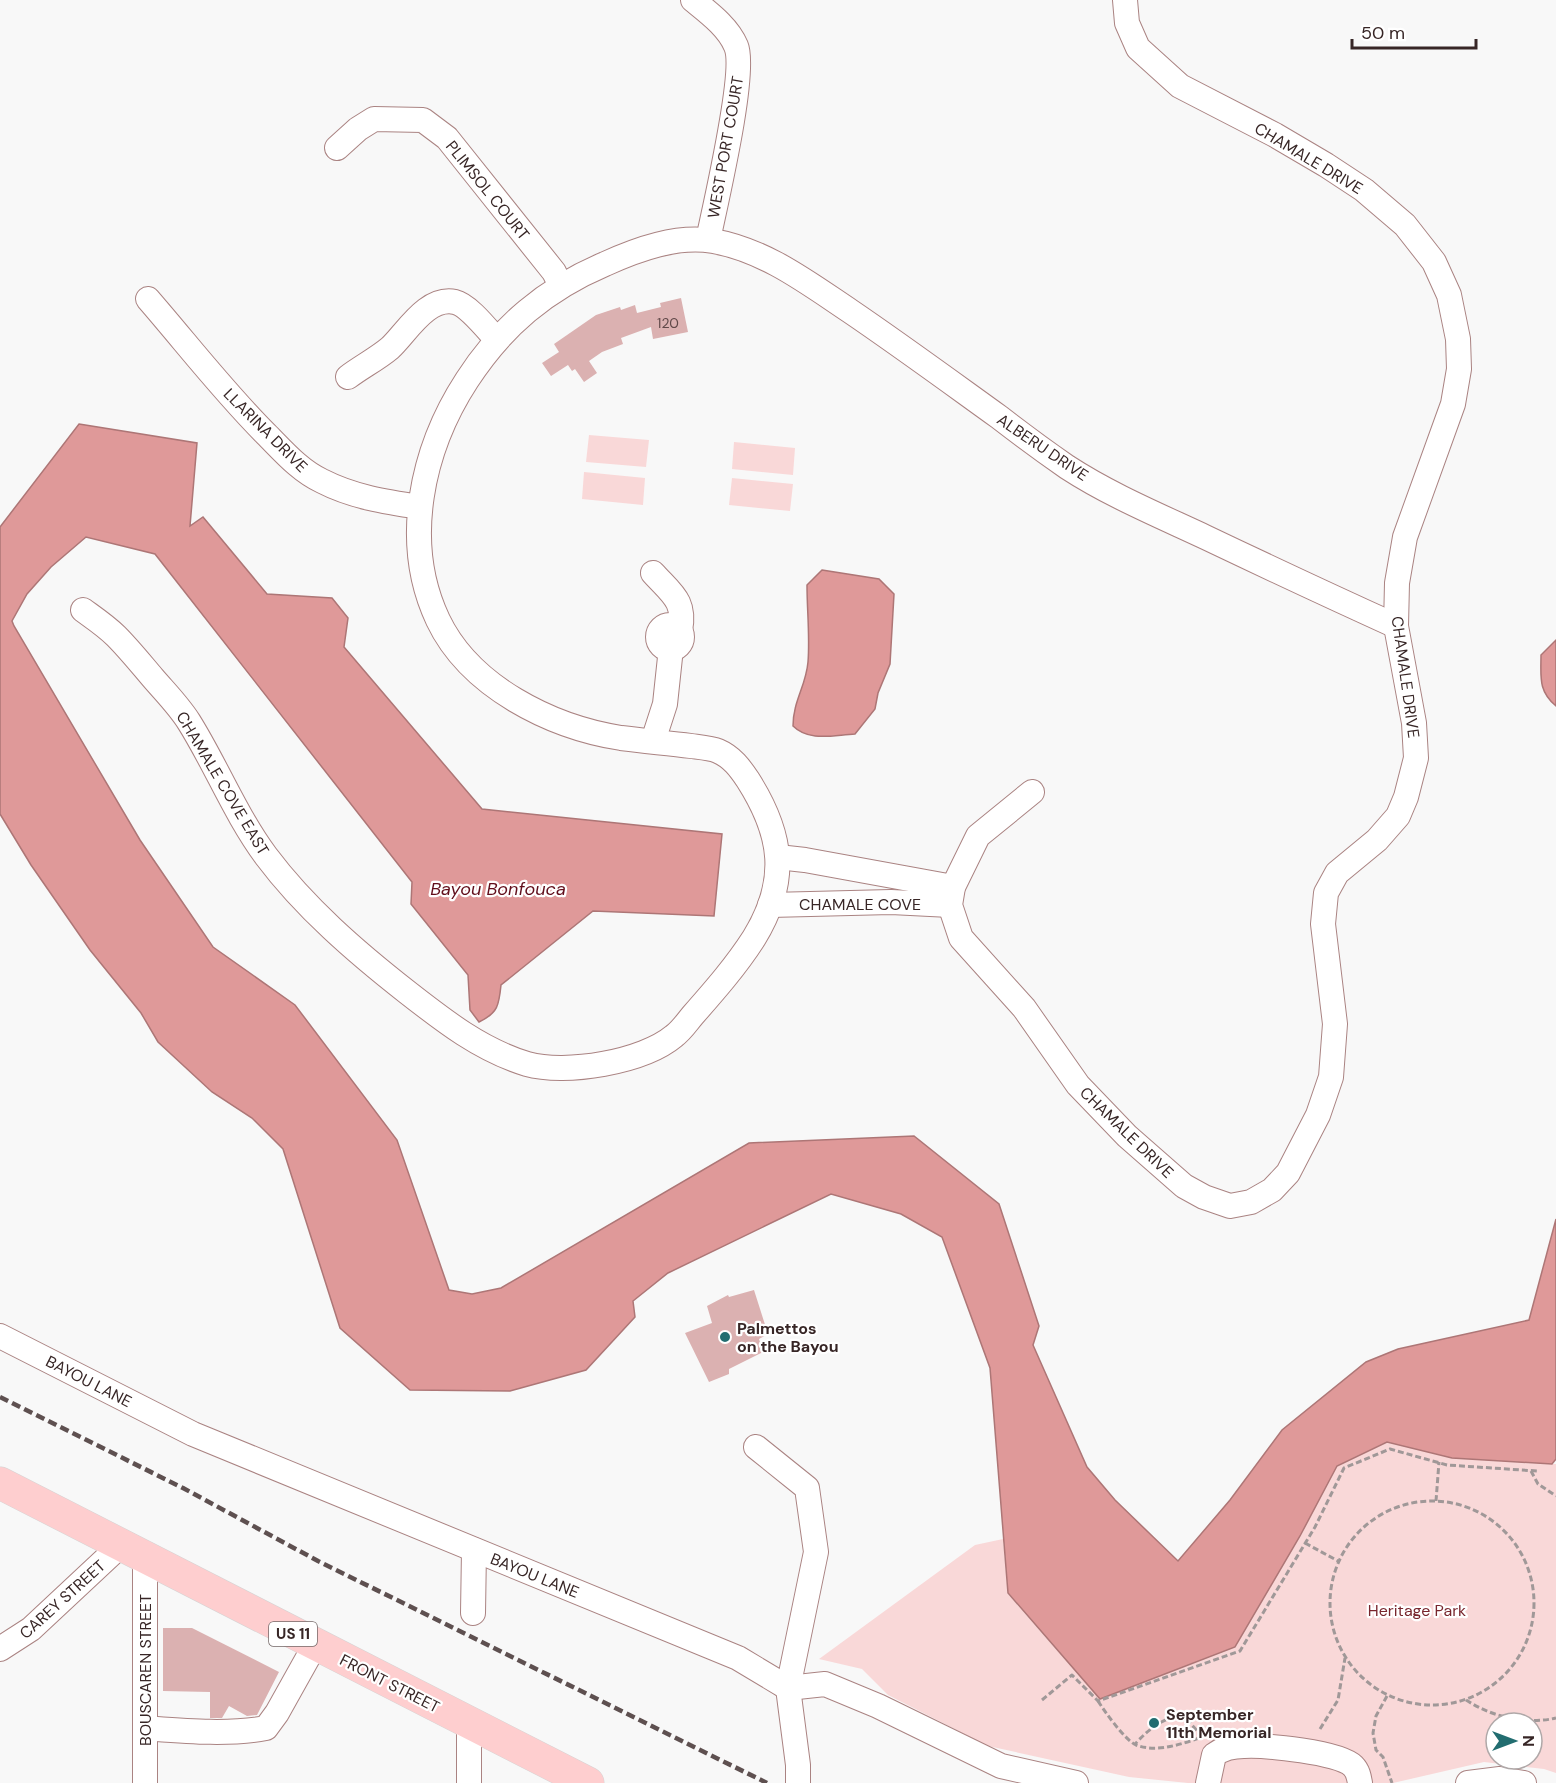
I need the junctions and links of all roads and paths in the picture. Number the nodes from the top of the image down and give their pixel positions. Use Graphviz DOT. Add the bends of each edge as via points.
graph roads {
  1 [pos="693,0"];
  2 [pos="1125,0"];
  3 [pos="337,148"];
  4 [pos="708,240"];
  5 [pos="561,286"];
  6 [pos="148,298"];
  7 [pos="496,339"];
  8 [pos="348,377"];
  9 [pos="420,507"];
  10 [pos="653,573"];
  11 [pos="83,610"];
  12 [pos="1396,626"];
  13 [pos="653,741"];
  14 [pos="1032,792"];
  15 [pos="777,869"];
  16 [pos="952,896"];
  17 [pos="770,905"];
  18 [pos="0,1336"];
  19 [pos="756,1447"];
  20 [pos="1439,1462"];
  21 [pos="1531,1471"];
  22 [pos="1537,1472"];
  23 [pos="0,1483"];
  24 [pos="1556,1496"];
  25 [pos="1436,1501"];
  26 [pos="1305,1543"];
  27 [pos="474,1550"];
  28 [pos="133,1551"];
  29 [pos="1338,1562"];
  30 [pos="473,1613"];
  31 [pos="315,1645"];
  32 [pos="0,1649"];
  33 [pos="1345,1658"];
  34 [pos="788,1688"];
  35 [pos="1387,1696"];
  36 [pos="1042,1700"];
  37 [pos="1466,1700"];
  38 [pos="1098,1701"];
  39 [pos="1556,1718"];
  40 [pos="469,1723"];
  41 [pos="145,1728"];
  42 [pos="1320,1729"];
  43 [pos="1135,1744"];
  44 [pos="1210,1776"];
  45 [pos="1360,1779"];
  46 [pos="145,1783"];
  47 [pos="469,1783"];
  48 [pos="588,1783"];
  49 [pos="798,1783"];
  50 [pos="1076,1783"];
  51 [pos="1392,1783"];
  52 [pos="1468,1783"];
  53 [pos="1524,1783"];
  1 -- 4 [label="street, WEST PORT COURT" via="730,34 739,60"];
  2 -- 12 [label="street, CHAMALE DRIVE" via="1127,23 1138,48 1180,86 1275,135 1364,190 1404,225 1434,261 1449,295 1458,339 1459,369 1453,404 1404,537"];
  3 -- 5 [label="street, PLIMSOL COURT" via="374,119 423,120 447,138"];
  4 -- 5 [label="street, ALBERU DRIVE" via="657,245 620,257"];
  4 -- 12 [label="street, ALBERU DRIVE" via="757,254 781,266 872,326 1069,468 1131,502"];
  5 -- 7 [label="street, ALBERU DRIVE"];
  6 -- 9 [label="street, LLARINA DRIVE" via="240,408 303,469 348,492"];
  7 -- 8 [label="street" via="463,306 445,302 426,311 389,348"];
  7 -- 9 [label="street, ALBERU DRIVE" via="447,415 430,461"];
  9 -- 13 [label="street, ALBERU DRIVE" via="422,568 429,595 439,621 460,653 500,689 540,713 580,729"];
  10 -- 13 [label="street" via="679,602 683,616 665,704"];
  11 -- 17 [label="street, CHAMALE COVE EAST" via="116,636 186,716 262,851 301,898 368,962 450,1026 483,1046 526,1064 561,1070 645,1053 673,1038 724,980 757,933"];
  12 -- 16 [label="street, CHAMALE DRIVE" via="1414,723 1416,758 1398,816 1377,840 1337,873 1326,893 1323,924 1335,1024 1331,1077 1318,1115 1288,1173 1272,1190 1251,1202 1230,1206 1204,1197 1184,1186 1127,1136 1078,1085 1024,1008 961,938"];
  13 -- 15 [label="street, ALBERU DRIVE" via="718,751 738,765 774,832"];
  14 -- 16 [label="street" via="978,836"];
  15 -- 16 [label="street, CHAMALE COVE" via="805,860"];
  15 -- 17 [label="street, CHAMALE COVE EAST"];
  16 -- 17 [label="street, CHAMALE COVE"];
  18 -- 27 [label="street, BAYOU LANE" via="193,1434"];
  19 -- 34 [label="street" via="807,1488 816,1552"];
  20 -- 21 [label="path"];
  20 -- 25 [label="path"];
  20 -- 26 [label="path" via="1390,1449 1344,1468"];
  21 -- 22 [label="path"];
  21 -- 24 [label="path" via="1538,1484"];
  23 -- 28 [label="main road, FRONT STREET / US 11"];
  25 -- 29 [label="path" via="1414,1502 1383,1513 1356,1535"];
  25 -- 37 [label="path" via="1475,1510 1490,1518 1515,1543 1528,1568 1534,1619 1526,1645 1508,1673"];
  26 -- 29 [label="path"];
  26 -- 38 [label="path" via="1240,1651"];
  27 -- 30 [label="street"];
  27 -- 34 [label="street, BAYOU LANE" via="738,1658"];
  28 -- 31 [label="main road, FRONT STREET / US 11"];
  28 -- 32 [label="street, CAREY STREET"];
  28 -- 41 [label="street, BOUSCAREN STREET"];
  29 -- 33 [label="path" via="1331,1589 1332,1626"];
  31 -- 40 [label="main road, FRONT STREET / US 11"];
  31 -- 41 [label="street" via="266,1728"];
  33 -- 35 [label="path" via="1364,1680"];
  33 -- 42 [label="path" via="1338,1700"];
  34 -- 49 [label="street"];
  34 -- 50 [label="street" via="825,1684 1000,1766"];
  35 -- 37 [label="path" via="1420,1706"];
  35 -- 51 [label="path" via="1376,1716 1373,1733 1376,1750 1383,1757"];
  36 -- 38 [label="path" via="1072,1675"];
  37 -- 39 [label="path" via="1506,1718 1540,1722"];
  38 -- 43 [label="path"];
  40 -- 47 [label="street"];
  40 -- 48 [label="main road, FRONT STREET / US 11"];
  41 -- 46 [label="street, BOUSCAREN STREET"];
  43 -- 43 [label="path" via="1149,1728 1171,1718 1188,1721 1202,1737 1161,1748"];
  44 -- 45 [label="street" via="1214,1755 1222,1749 1245,1746 1311,1752 1344,1760 1353,1766"];
  52 -- 53 [label="street" via="1500,1779"];
}
